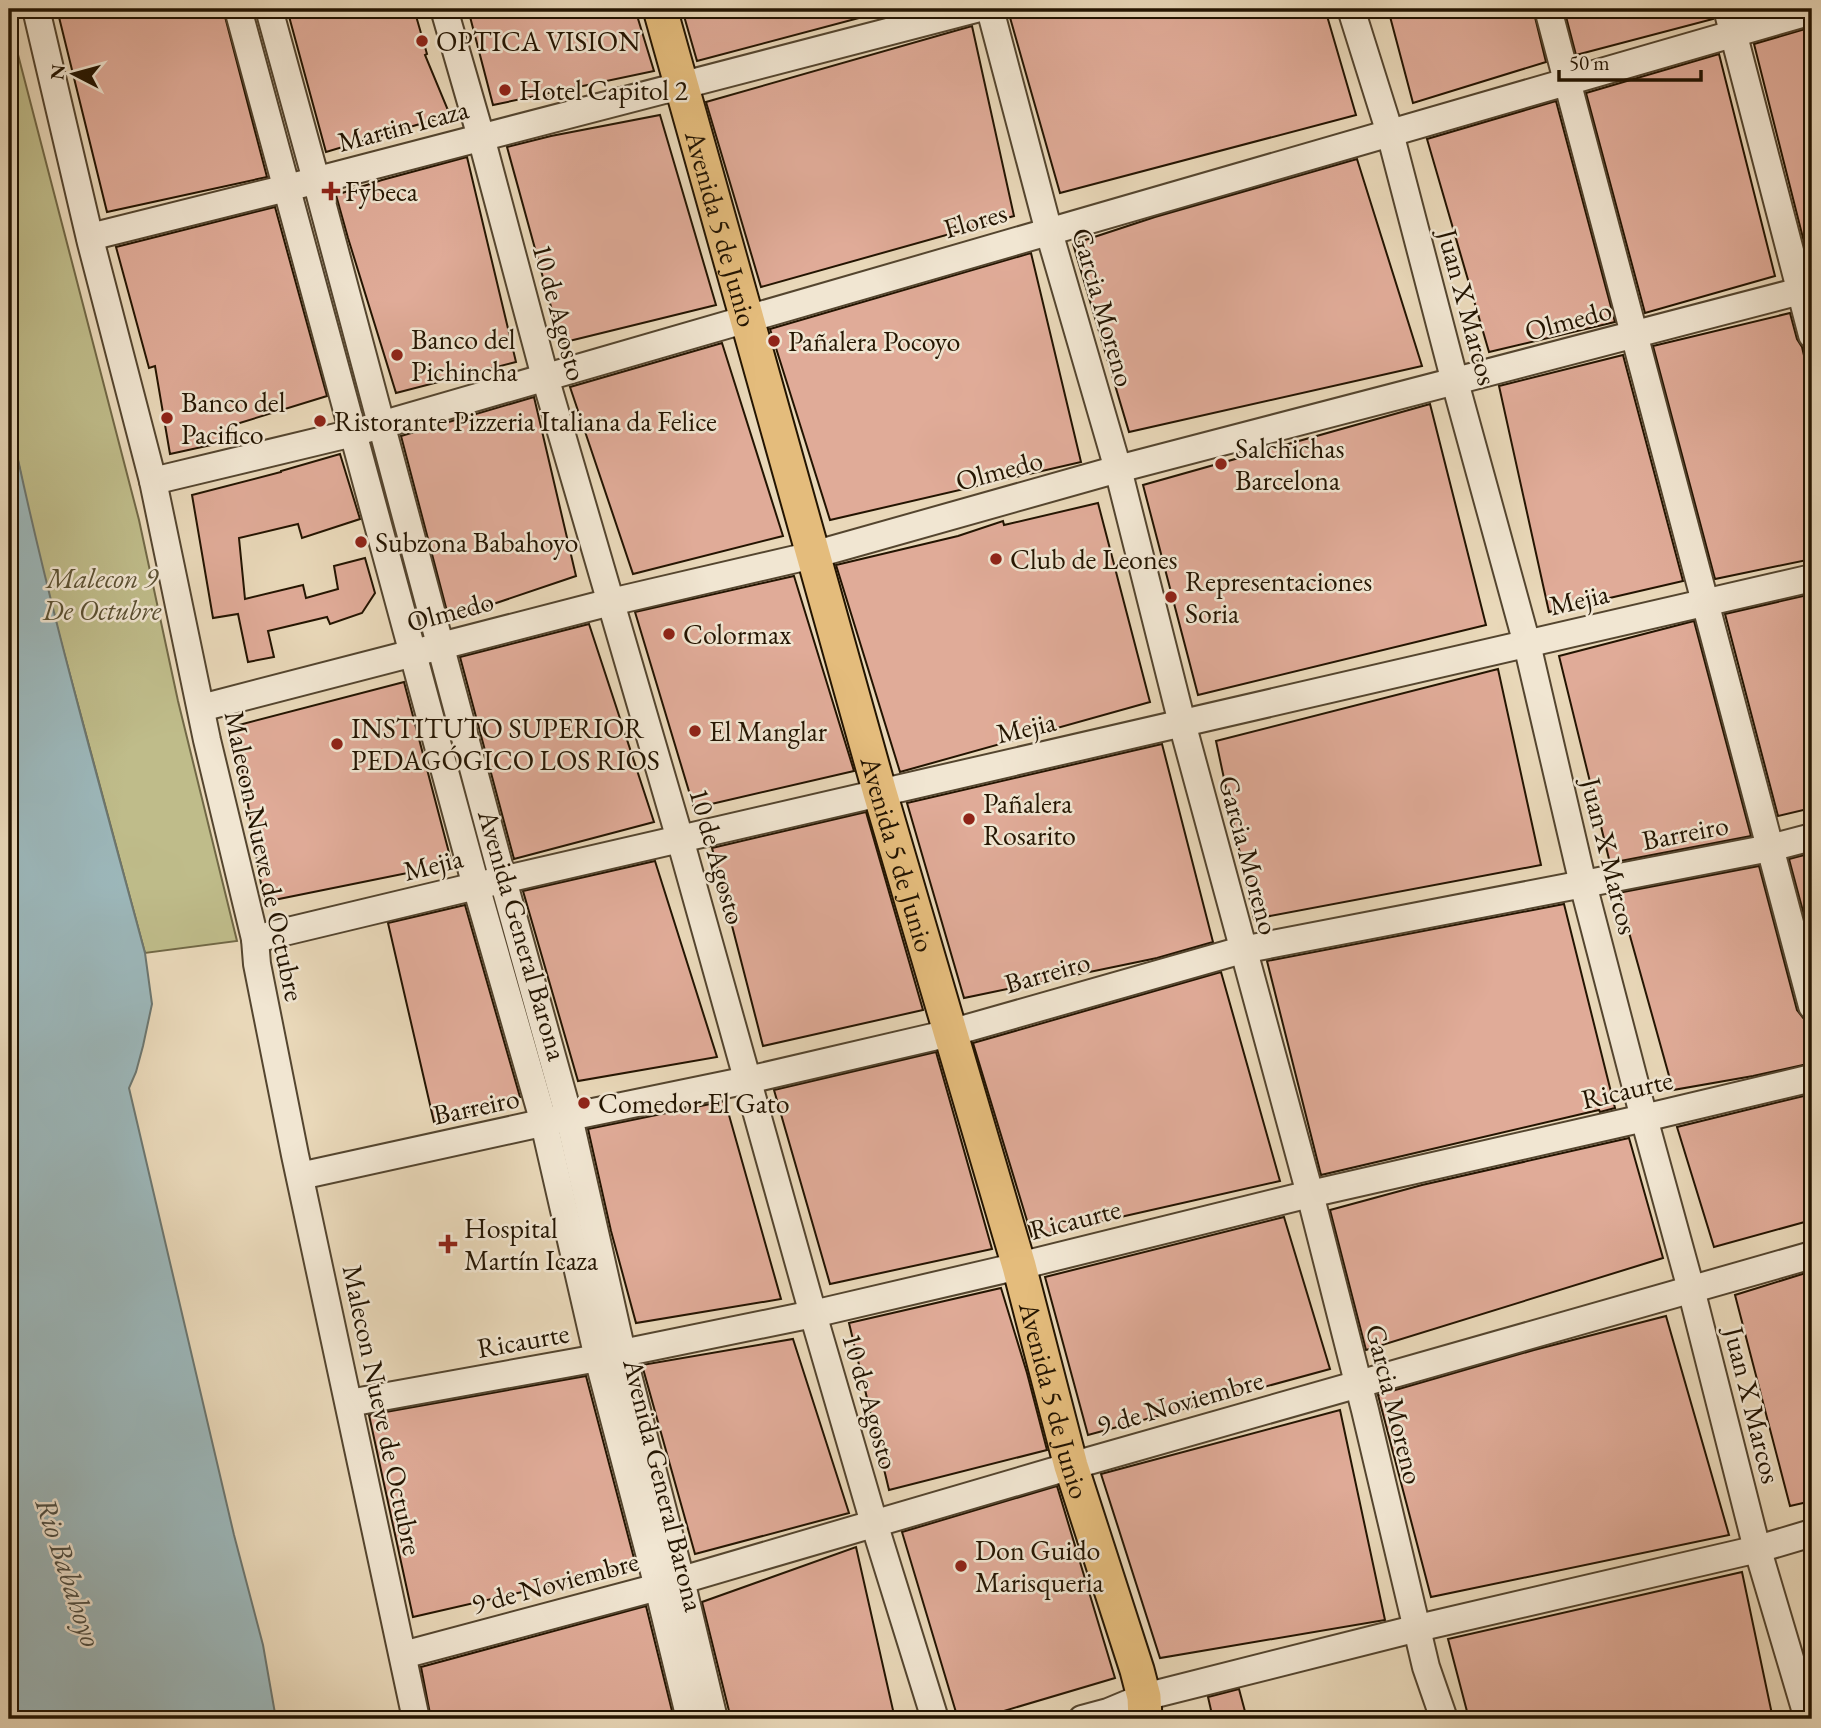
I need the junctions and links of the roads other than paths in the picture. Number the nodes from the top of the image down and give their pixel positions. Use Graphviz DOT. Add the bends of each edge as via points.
graph roads {
  1 [pos="36,9"];
  2 [pos="238,9"];
  3 [pos="269,9"];
  4 [pos="443,9"];
  5 [pos="660,9"];
  6 [pos="975,9"];
  7 [pos="990,9"];
  8 [pos="1351,9"];
  9 [pos="1548,9"];
  10 [pos="1812,11"];
  11 [pos="1730,21"];
  12 [pos="1567,82"];
  13 [pos="681,86"];
  14 [pos="1390,133"];
  15 [pos="481,137"];
  16 [pos="316,180"];
  17 [pos="287,188"];
  18 [pos="1049,232"];
  19 [pos="90,237"];
  20 [pos="1807,290"];
  21 [pos="747,319"];
  22 [pos="1634,335"];
  23 [pos="1812,335"];
  24 [pos="545,377"];
  25 [pos="1455,382"];
  26 [pos="382,425"];
  27 [pos="353,433"];
  28 [pos="1118,469"];
  29 [pos="153,481"];
  30 [pos="813,555"];
  31 [pos="1812,578"];
  32 [pos="611,602"];
  33 [pos="1705,603"];
  34 [pos="1527,644"];
  35 [pos="440,646"];
  36 [pos="413,653"];
  37 [pos="201,708"];
  38 [pos="1182,723"];
  39 [pos="880,793"];
  40 [pos="1812,837"];
  41 [pos="680,839"];
  42 [pos="1770,848"];
  43 [pos="503,880"];
  44 [pos="1583,884"];
  45 [pos="476,886"];
  46 [pos="255,939"];
  47 [pos="1242,950"];
  48 [pos="1812,1006"];
  49 [pos="950,1033"];
  50 [pos="1812,1077"];
  51 [pos="748,1080"];
  52 [pos="1644,1118"];
  53 [pos="556,1120"];
  54 [pos="300,1176"];
  55 [pos="1310,1194"];
  56 [pos="1812,1255"];
  57 [pos="1019,1266"];
  58 [pos="1691,1289"];
  59 [pos="813,1314"];
  60 [pos="610,1355"];
  61 [pos="1358,1384"];
  62 [pos="349,1403"];
  63 [pos="1070,1466"];
  64 [pos="874,1523"];
  65 [pos="1812,1533"];
  66 [pos="1758,1549"];
  67 [pos="669,1583"];
  68 [pos="1418,1628"];
  69 [pos="403,1655"];
  70 [pos="1149,1712"];
  71 [pos="416,1719"];
  72 [pos="690,1719"];
  73 [pos="714,1719"];
  74 [pos="935,1719"];
  75 [pos="1082,1719"];
  76 [pos="1444,1719"];
  77 [pos="1808,1719"];
  1 -- 19 [label="street, Malecon Nueve de Octubre"];
  2 -- 17 [label="street, Avenida General Barona"];
  3 -- 16 [label="street, Avenida General Barona"];
  4 -- 15 [label="street, 10 de Agosto"];
  5 -- 13 [label="main road, Avenida 5 de Junio"];
  6 -- 13 [label="street, Martin Icaza"];
  7 -- 18 [label="street, Garcia Moreno"];
  8 -- 14 [label="street, Juan X Marcos"];
  9 -- 12 [label="street"];
  10 -- 11 [label="street, Flores"];
  11 -- 12 [label="street, Flores"];
  11 -- 20 [label="street"];
  12 -- 14 [label="street, Flores"];
  12 -- 22 [label="street"];
  13 -- 15 [label="street, Martin Icaza"];
  13 -- 21 [label="main road, Avenida 5 de Junio"];
  14 -- 18 [label="street, Flores"];
  14 -- 25 [label="street, Juan X Marcos"];
  15 -- 16 [label="street, Martin Icaza"];
  15 -- 24 [label="street, 10 de Agosto"];
  16 -- 17 [label="street, Martin Icaza"];
  16 -- 26 [label="street, Avenida General Barona"];
  17 -- 19 [label="street, Martin Icaza"];
  17 -- 27 [label="street, Avenida General Barona"];
  18 -- 21 [label="street, Flores"];
  18 -- 28 [label="street, Garcia Moreno"];
  19 -- 29 [label="street, Malecon Nueve de Octubre"];
  20 -- 22 [label="street, Olmedo"];
  20 -- 23 [label="street"];
  21 -- 24 [label="street, Flores"];
  21 -- 30 [label="main road, Avenida 5 de Junio"];
  22 -- 25 [label="street, Olmedo"];
  22 -- 33 [label="street"];
  24 -- 26 [label="street, Flores"];
  24 -- 32 [label="street, 10 de Agosto"];
  25 -- 28 [label="street, Olmedo"];
  25 -- 34 [label="street, Juan X Marcos"];
  26 -- 27 [label="street, Flores"];
  26 -- 35 [label="street, Avenida General Barona"];
  27 -- 29 [label="street, Flores"];
  27 -- 36 [label="street, Avenida General Barona"];
  28 -- 30 [label="street, Olmedo"];
  28 -- 38 [label="street, Garcia Moreno"];
  29 -- 37 [label="street, Malecon Nueve de Octubre"];
  30 -- 32 [label="street, Olmedo"];
  30 -- 39 [label="main road, Avenida 5 de Junio"];
  31 -- 33 [label="street, Mejia"];
  32 -- 35 [label="street, Olmedo"];
  32 -- 41 [label="street, 10 de Agosto"];
  33 -- 34 [label="street, Mejia"];
  33 -- 42 [label="street"];
  34 -- 38 [label="street, Mejia"];
  34 -- 44 [label="street, Juan X Marcos"];
  35 -- 36 [label="street, Olmedo"];
  35 -- 43 [label="street, Avenida General Barona"];
  36 -- 37 [label="street, Olmedo"];
  36 -- 45 [label="street, Avenida General Barona"];
  37 -- 46 [label="street, Malecon Nueve de Octubre"];
  38 -- 39 [label="street, Mejia"];
  38 -- 47 [label="street, Garcia Moreno"];
  39 -- 41 [label="street, Mejia"];
  39 -- 49 [label="main road, Avenida 5 de Junio"];
  40 -- 42 [label="street, Barreiro"];
  41 -- 43 [label="street, Mejia"];
  41 -- 51 [label="street, 10 de Agosto"];
  42 -- 44 [label="street, Barreiro"];
  42 -- 48 [label="street"];
  43 -- 45 [label="street, Mejia"];
  43 -- 53 [label="street, Avenida General Barona"];
  44 -- 47 [label="street, Barreiro"];
  44 -- 52 [label="street, Juan X Marcos"];
  45 -- 46 [label="street, Mejia"];
  45 -- 53 [label="street, Avenida General Barona"];
  46 -- 54 [label="street, Malecon Nueve de Octubre"];
  47 -- 49 [label="street, Barreiro"];
  47 -- 55 [label="street, Garcia Moreno"];
  49 -- 51 [label="street, Barreiro"];
  49 -- 57 [label="main road, Avenida 5 de Junio"];
  50 -- 52 [label="street, Ricaurte"];
  51 -- 53 [label="street, Barreiro"];
  51 -- 59 [label="street, 10 de Agosto"];
  52 -- 55 [label="street, Ricaurte"];
  52 -- 58 [label="street, Juan X Marcos"];
  53 -- 54 [label="street, Barreiro"];
  53 -- 60 [label="street, Avenida General Barona"];
  54 -- 62 [label="street, Malecon Nueve de Octubre"];
  55 -- 57 [label="street, Ricaurte"];
  55 -- 61 [label="street, Garcia Moreno"];
  56 -- 58 [label="street, 9 de Noviembre"];
  57 -- 59 [label="street, Ricaurte"];
  57 -- 63 [label="main road, Avenida 5 de Junio"];
  58 -- 61 [label="street, 9 de Noviembre"];
  58 -- 66 [label="street, Juan X Marcos"];
  59 -- 60 [label="street, Ricaurte"];
  59 -- 64 [label="street, 10 de Agosto"];
  60 -- 62 [label="street, Ricaurte"];
  60 -- 67 [label="street, Avenida General Barona"];
  61 -- 63 [label="street, 9 de Noviembre"];
  61 -- 68 [label="street, Garcia Moreno"];
  62 -- 69 [label="street, Malecon Nueve de Octubre"];
  63 -- 64 [label="street, 9 de Noviembre"];
  63 -- 70 [label="main road, Avenida 5 de Junio"];
  64 -- 67 [label="street, 9 de Noviembre"];
  64 -- 74 [label="street, 10 de Agosto"];
  65 -- 66 [label="street"];
  66 -- 68 [label="street"];
  66 -- 77 [label="street, Juan X Marcos"];
  67 -- 69 [label="street, 9 de Noviembre"];
  67 -- 72 [label="street, Avenida General Barona"];
  67 -- 73 [label="street, Avenida General Barona"];
  68 -- 70 [label="street"];
  68 -- 76 [label="street, Garcia Moreno"];
  69 -- 71 [label="street, Malecon Nueve de Octubre"];
  70 -- 75 [label="street" via="1108,1712"];
}
